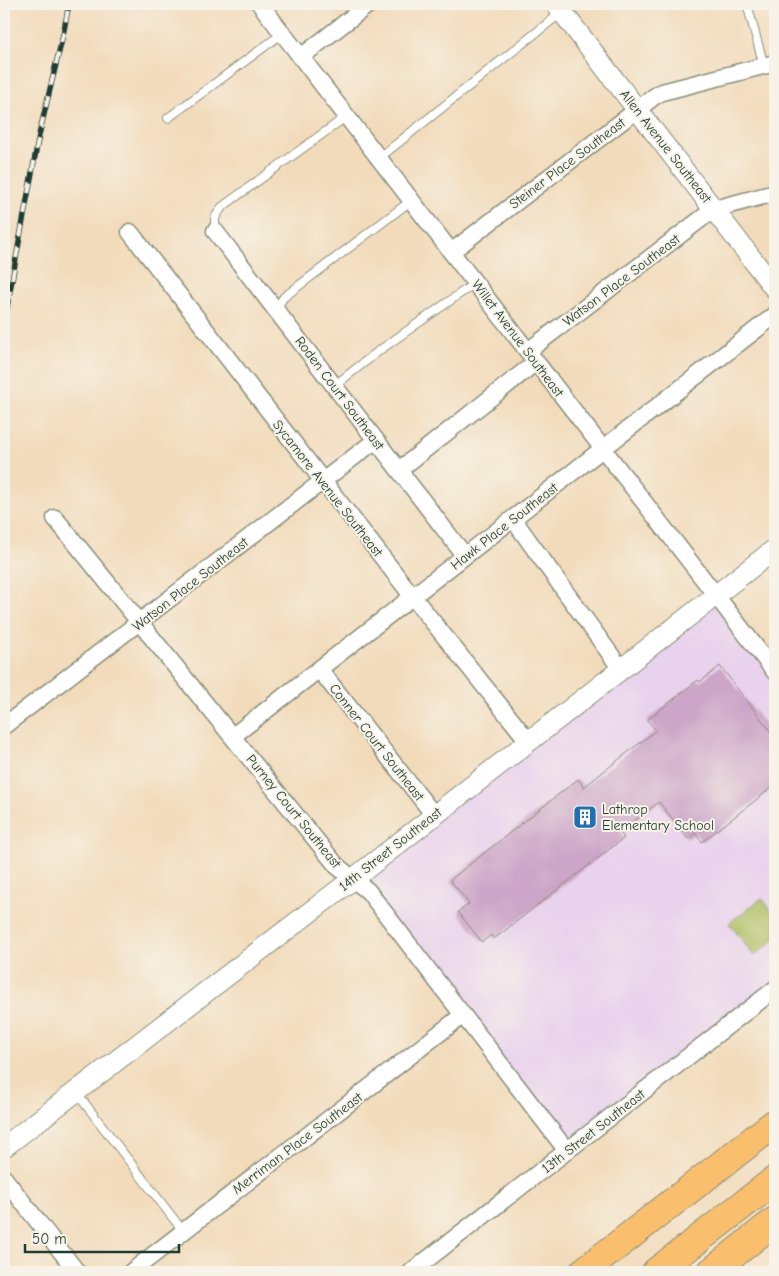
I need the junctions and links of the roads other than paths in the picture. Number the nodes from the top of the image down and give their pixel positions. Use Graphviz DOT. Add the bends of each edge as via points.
graph roads {
  1 [pos="260,4"];
  2 [pos="369,4"];
  3 [pos="747,4"];
  4 [pos="559,8"];
  5 [pos="283,33"];
  6 [pos="301,57"];
  7 [pos="770,65"];
  8 [pos="637,110"];
  9 [pos="347,116"];
  10 [pos="168,118"];
  11 [pos="379,158"];
  12 [pos="775,193"];
  13 [pos="412,200"];
  14 [pos="714,208"];
  15 [pos="215,231"];
  16 [pos="130,232"];
  17 [pos="451,252"];
  18 [pos="475,283"];
  19 [pos="775,289"];
  20 [pos="278,312"];
  21 [pos="775,315"];
  22 [pos="532,357"];
  23 [pos="334,386"];
  24 [pos="376,440"];
  25 [pos="603,449"];
  26 [pos="399,470"];
  27 [pos="323,481"];
  28 [pos="55,518"];
  29 [pos="513,519"];
  30 [pos="775,549"];
  31 [pos="465,556"];
  32 [pos="413,596"];
  33 [pos="715,596"];
  34 [pos="140,622"];
  35 [pos="319,669"];
  36 [pos="621,669"];
  37 [pos="775,672"];
  38 [pos="4,726"];
  39 [pos="233,736"];
  40 [pos="529,742"];
  41 [pos="434,815"];
  42 [pos="353,879"];
  43 [pos="775,989"];
  44 [pos="463,1015"];
  45 [pos="76,1092"];
  46 [pos="775,1123"];
  47 [pos="4,1147"];
  48 [pos="567,1151"];
  49 [pos="4,1178"];
  50 [pos="775,1180"];
  51 [pos="775,1221"];
  52 [pos="183,1231"];
  53 [pos="77,1272"];
  54 [pos="131,1272"];
  55 [pos="411,1272"];
  56 [pos="583,1272"];
  57 [pos="656,1272"];
  58 [pos="711,1272"];
  1 -- 5 [label="street, Willet Avenue Southeast"];
  2 -- 6 [label="street"];
  3 -- 7 [label="lane"];
  4 -- 8 [label="street, Allen Avenue Southeast"];
  4 -- 11 [label="lane"];
  5 -- 6 [label="street, Willet Avenue Southeast"];
  5 -- 10 [label="lane"];
  6 -- 9 [label="street, Willet Avenue Southeast"];
  7 -- 8 [label="street, Steiner Place Southeast" via="662,92"];
  8 -- 14 [label="street, Allen Avenue Southeast"];
  8 -- 17 [label="street, Steiner Place Southeast"];
  9 -- 11 [label="street, Willet Avenue Southeast"];
  9 -- 15 [label="lane" via="222,207 215,218"];
  11 -- 13 [label="street, Willet Avenue Southeast"];
  12 -- 14 [label="street"];
  13 -- 17 [label="street, Willet Avenue Southeast"];
  13 -- 20 [label="lane" via="284,297"];
  14 -- 19 [label="street, Allen Avenue Southeast"];
  14 -- 22 [label="street, Watson Place Southeast"];
  15 -- 20 [label="street, Roden Court Southeast"];
  16 -- 27 [label="street, Sycamore Avenue Southeast"];
  17 -- 18 [label="street, Willet Avenue Southeast"];
  18 -- 22 [label="street, Willet Avenue Southeast"];
  18 -- 23 [label="lane"];
  20 -- 23 [label="street, Roden Court Southeast"];
  21 -- 25 [label="street, Hawk Place Southeast"];
  22 -- 25 [label="street, Willet Avenue Southeast"];
  22 -- 26 [label="street, Watson Place Southeast"];
  23 -- 24 [label="street, Roden Court Southeast"];
  24 -- 26 [label="street, Roden Court Southeast"];
  24 -- 27 [label="street, Watson Place Southeast"];
  25 -- 29 [label="street, Hawk Place Southeast"];
  25 -- 33 [label="street, Willet Avenue Southeast"];
  26 -- 31 [label="street, Roden Court Southeast"];
  27 -- 32 [label="street, Sycamore Avenue Southeast"];
  27 -- 34 [label="street, Watson Place Southeast"];
  28 -- 34 [label="street, Purney Court Southeast"];
  29 -- 31 [label="street, Hawk Place Southeast"];
  29 -- 36 [label="street"];
  30 -- 33 [label="street, 14th Street Southeast"];
  31 -- 32 [label="street, Hawk Place Southeast"];
  32 -- 35 [label="street, Hawk Place Southeast"];
  32 -- 40 [label="street, Sycamore Avenue Southeast"];
  33 -- 36 [label="street, 14th Street Southeast"];
  33 -- 37 [label="street, Willet Avenue Southeast"];
  34 -- 38 [label="street, Watson Place Southeast"];
  34 -- 39 [label="street, Purney Court Southeast"];
  35 -- 39 [label="street, Hawk Place Southeast"];
  35 -- 41 [label="street, Conner Court Southeast"];
  36 -- 40 [label="street, 14th Street Southeast"];
  39 -- 42 [label="street, Purney Court Southeast" via="337,866"];
  40 -- 41 [label="street, 14th Street Southeast"];
  41 -- 42 [label="street, 14th Street Southeast"];
  42 -- 44 [label="street, Purney Court Southeast" via="368,891"];
  42 -- 45 [label="street, 14th Street Southeast"];
  43 -- 48 [label="street, 13th Street Southeast"];
  44 -- 48 [label="street, Purney Court Southeast"];
  44 -- 52 [label="street, Merriman Place Southeast"];
  45 -- 47 [label="street, 14th Street Southeast"];
  45 -- 52 [label="lane"];
  46 -- 56 [label="highway"];
  48 -- 55 [label="street, 13th Street Southeast"];
  49 -- 53 [label="street"];
  50 -- 57 [label="highway"];
  51 -- 58 [label="highway"];
  52 -- 54 [label="street, Merriman Place Southeast"];
}
